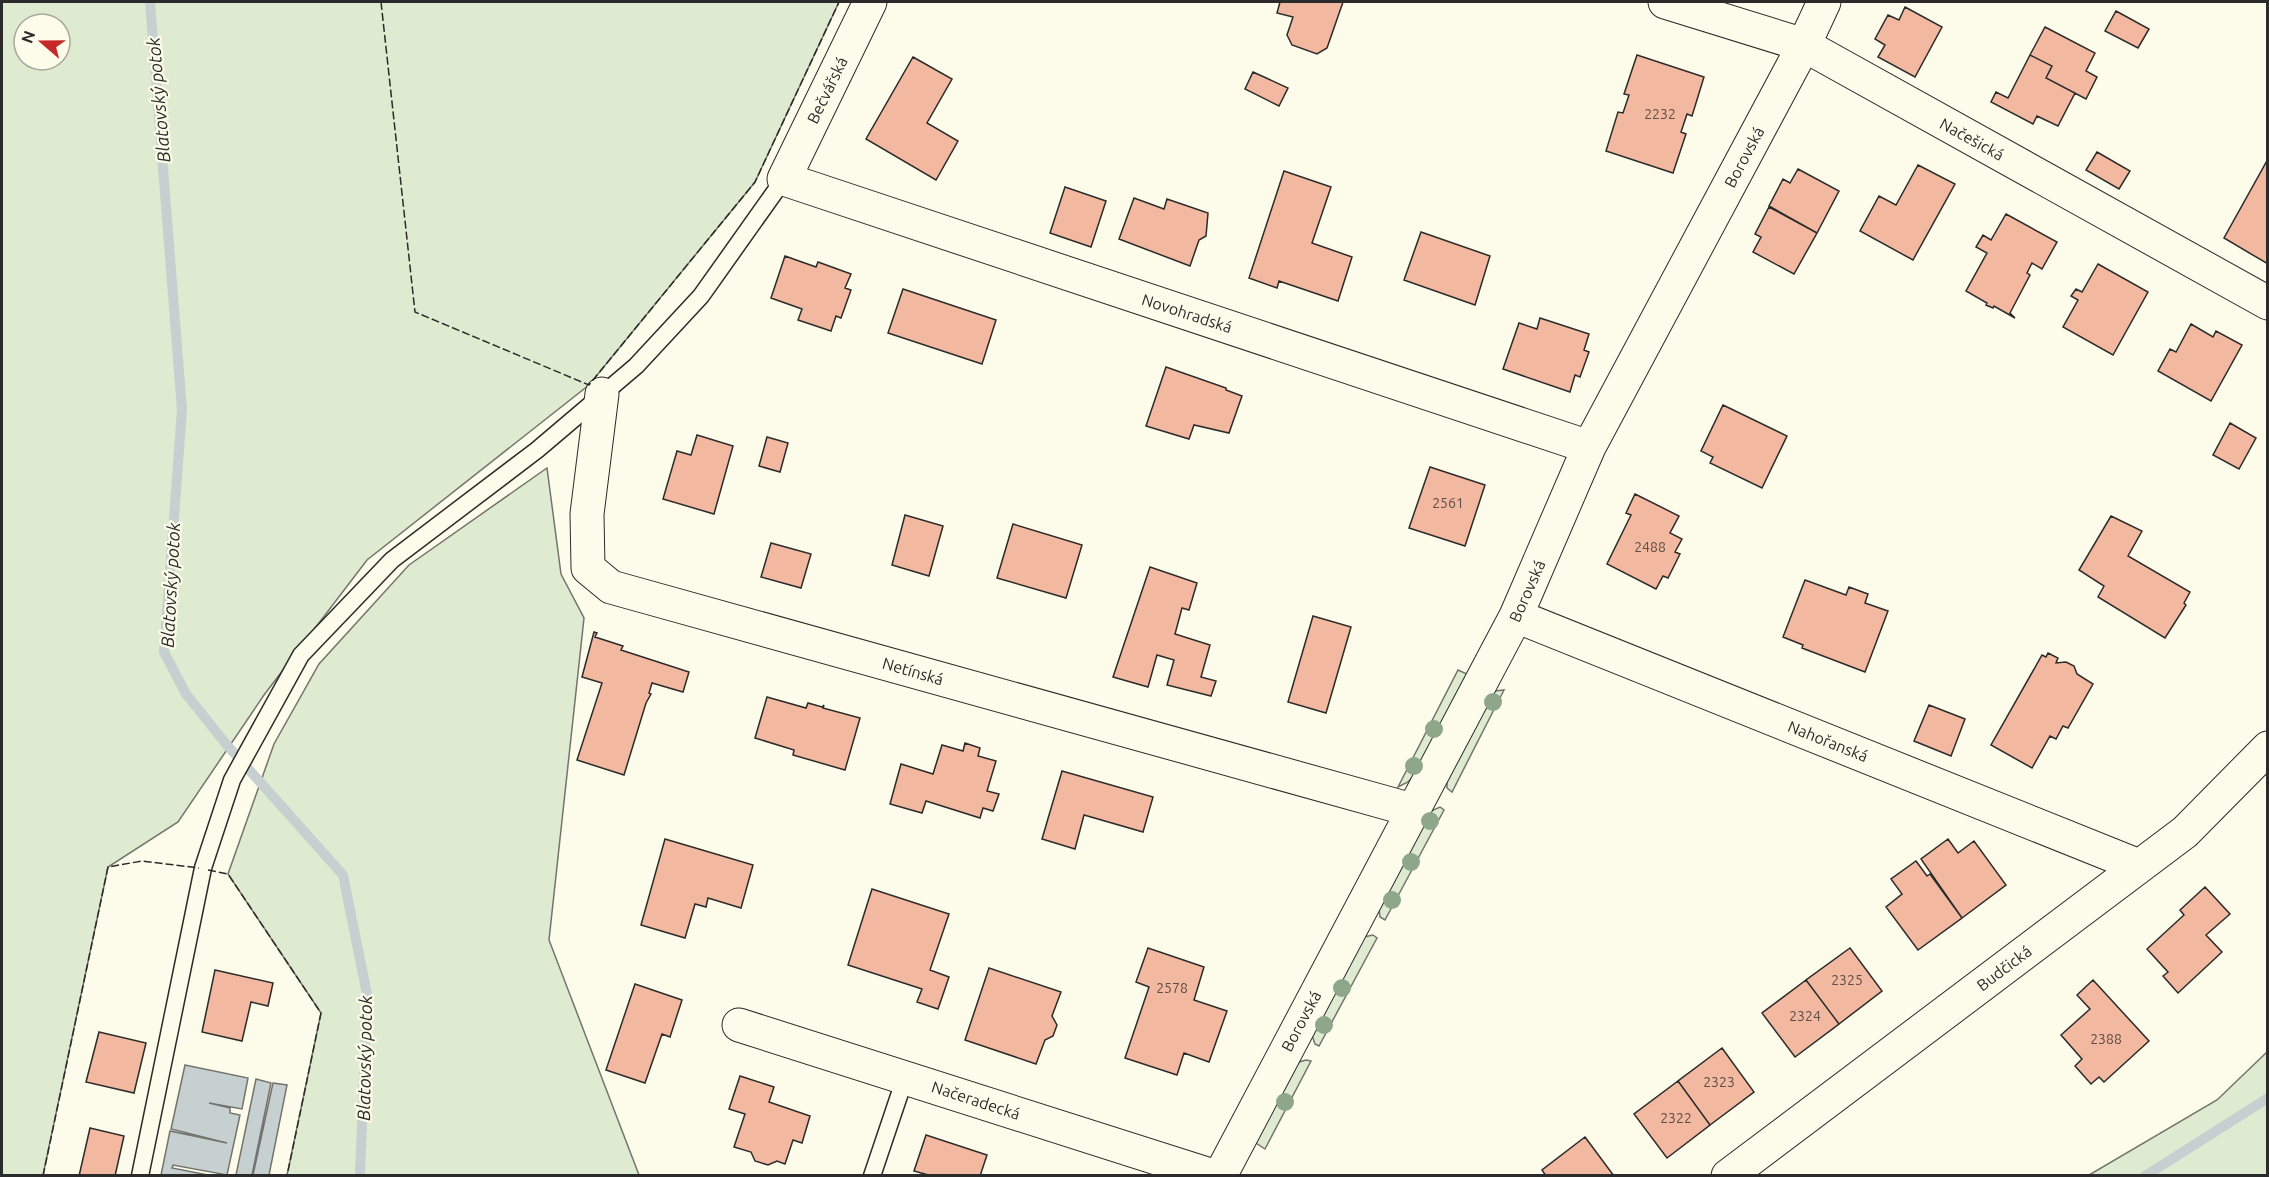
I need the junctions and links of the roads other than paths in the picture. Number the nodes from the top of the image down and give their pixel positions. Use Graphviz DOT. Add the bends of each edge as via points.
graph roads {
  1 [pos="870,2"];
  2 [pos="1665,2"];
  3 [pos="1824,2"];
  4 [pos="1804,45"];
  5 [pos="784,179"];
  6 [pos="2268,303"];
  7 [pos="602,394"];
  8 [pos="1589,447"];
  9 [pos="1516,616"];
  10 [pos="2268,748"];
  11 [pos="1412,810"];
  12 [pos="2139,866"];
  13 [pos="739,1025"];
  14 [pos="905,1078"];
  15 [pos="140,1176"];
  16 [pos="872,1176"];
  17 [pos="1213,1176"];
  18 [pos="1220,1176"];
  19 [pos="1728,1176"];
  1 -- 5 [label="street, Bečvářská"];
  2 -- 4 [label="street, Načešická"];
  3 -- 4 [label="street, Borovská"];
  4 -- 6 [label="street, Načešická"];
  4 -- 8 [label="street, Borovská"];
  5 -- 7 [label="lane" via="701,296 636,366"];
  5 -- 8 [label="street, Novohradská"];
  7 -- 11 [label="street, Netínská" via="587,514 588,568 611,588"];
  7 -- 15 [label="lane" via="537,450 392,560 301,655 232,780 203,868"];
  8 -- 9 [label="street, Borovská"];
  9 -- 11 [label="street, Borovská"];
  9 -- 12 [label="street, Nahořanská"];
  10 -- 12 [label="street, Budčická" via="2185,832"];
  11 -- 18 [label="street, Borovská"];
  12 -- 19 [label="street, Budčická"];
  13 -- 14 [label="street, Načeradecká"];
  14 -- 16 [label="lane"];
  14 -- 17 [label="street, Načeradecká"];
}
